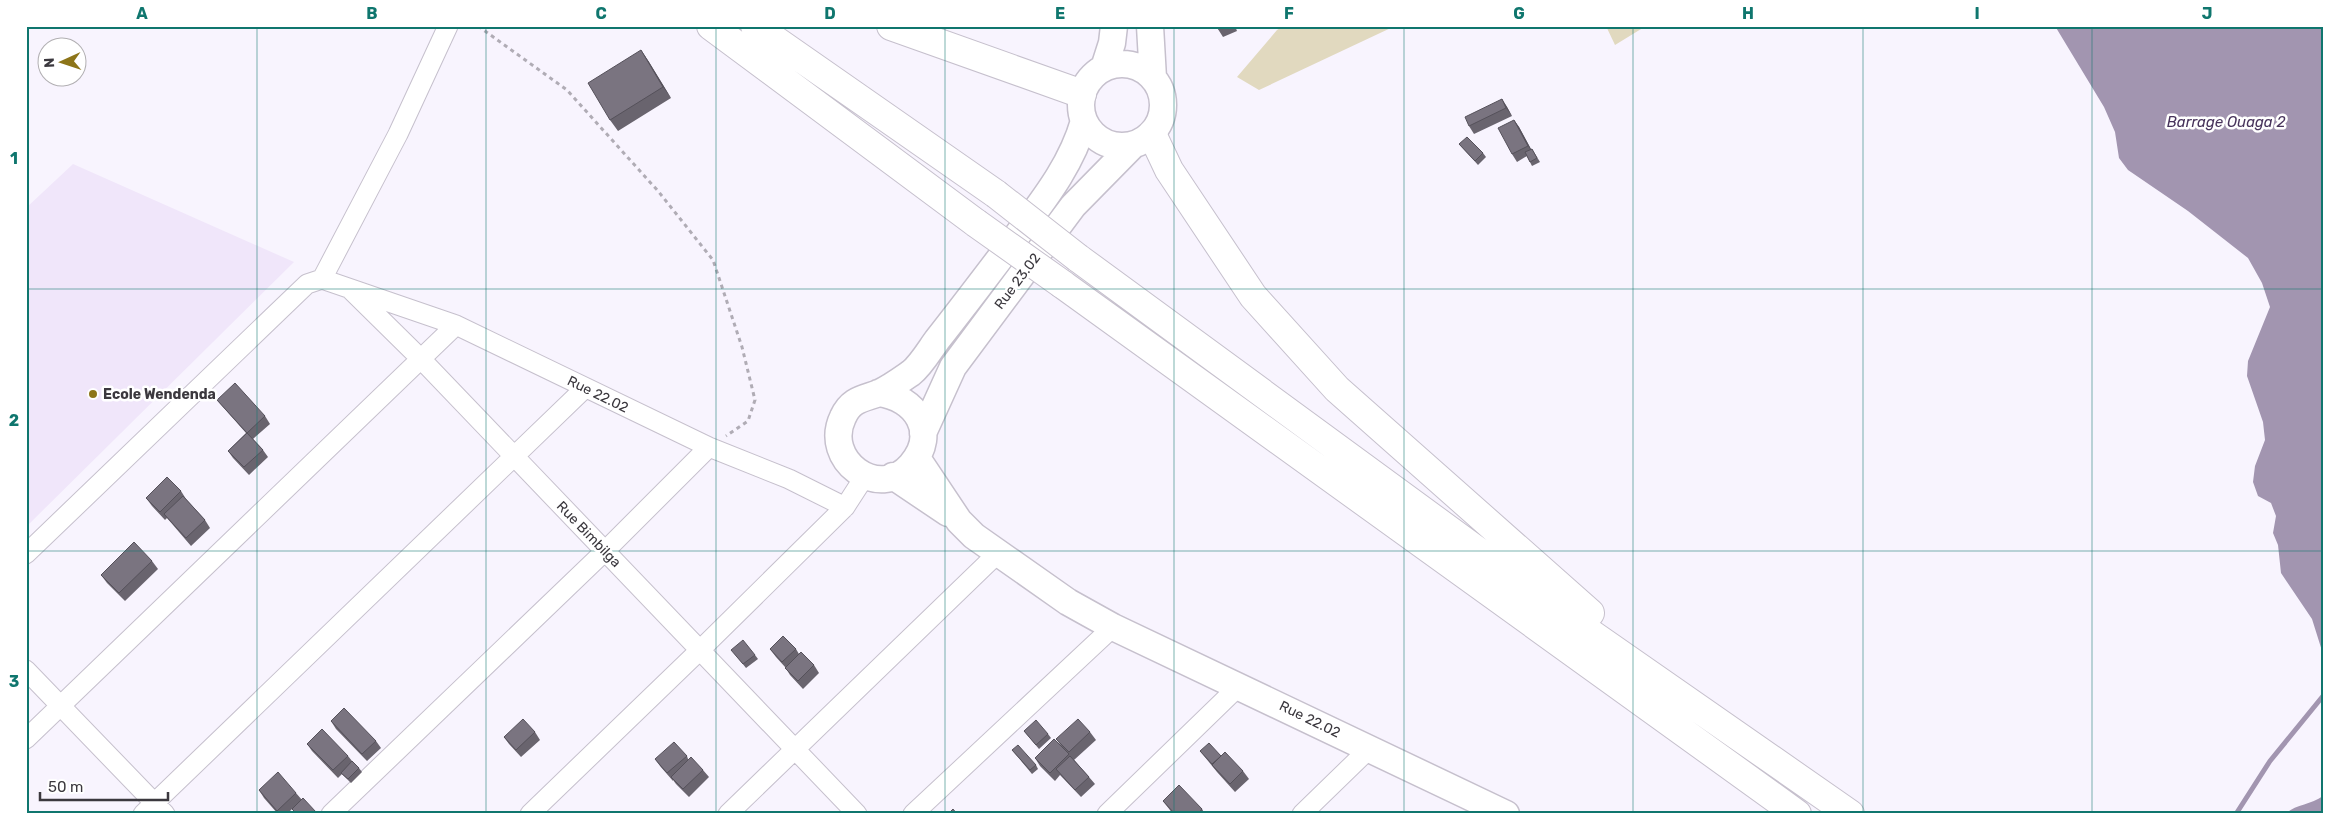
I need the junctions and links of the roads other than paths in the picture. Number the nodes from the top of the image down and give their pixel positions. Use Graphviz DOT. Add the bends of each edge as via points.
graph roads {
  1 [pos="448,26"];
  2 [pos="711,26"];
  3 [pos="756,26"];
  4 [pos="891,26"];
  5 [pos="1114,26"];
  6 [pos="1150,26"];
  7 [pos="1104,68"];
  8 [pos="1153,78"];
  9 [pos="1082,94"];
  10 [pos="1084,122"];
  11 [pos="1143,140"];
  12 [pos="314,282"];
  13 [pos="349,288"];
  14 [pos="456,325"];
  15 [pos="420,358"];
  16 [pos="585,388"];
  17 [pos="878,393"];
  18 [pos="920,446"];
  19 [pos="708,447"];
  20 [pos="514,456"];
  21 [pos="865,476"];
  22 [pos="893,476"];
  23 [pos="845,507"];
  24 [pos="959,520"];
  25 [pos="606,551"];
  26 [pos="26,554"];
  27 [pos="997,554"];
  28 [pos="1113,627"];
  29 [pos="700,650"];
  30 [pos="26,670"];
  31 [pos="1240,685"];
  32 [pos="61,704"];
  33 [pos="1696,707"];
  34 [pos="26,739"];
  35 [pos="1370,748"];
  36 [pos="796,749"];
  37 [pos="154,810"];
  38 [pos="1497,812"];
  39 [pos="330,814"];
  40 [pos="530,814"];
  41 [pos="728,814"];
  42 [pos="857,814"];
  43 [pos="913,814"];
  44 [pos="1107,814"];
  45 [pos="1302,814"];
  46 [pos="1797,814"];
  47 [pos="1850,814"];
  1 -- 12 [label="street" via="398,134"];
  2 -- 46 [label="main road, bridge" via="976,223"];
  3 -- 33 [label="main road, bridge" via="996,194 1078,258 1580,626"];
  4 -- 9 [label="main road"];
  5 -- 7 [label="street"];
  6 -- 8 [label="street, Rue 23.02"];
  7 -- 8 [label="street" via="1110,65 1138,66"];
  7 -- 9 [label="street" via="1088,81"];
  8 -- 11 [label="street, Rue 23.02" via="1163,96 1164,110 1160,123"];
  9 -- 10 [label="street, Rue 23.02" via="1080,108"];
  10 -- 11 [label="street" via="1102,142 1115,146"];
  10 -- 17 [label="street, Rue 23.02" via="1077,145 1049,192 972,296 913,371"];
  11 -- 18 [label="street, Rue 23.02" via="1073,206 953,367"];
  11 -- 33 [label="main road" via="1169,170 1253,296 1337,389"];
  12 -- 13 [label="street, Rue Bimbilga"];
  12 -- 26 [label="street"];
  13 -- 14 [label="street, Rue 22.02"];
  13 -- 15 [label="street, Rue Bimbilga"];
  14 -- 15 [label="street"];
  14 -- 16 [label="street, Rue 22.02"];
  15 -- 20 [label="street, Rue Bimbilga"];
  15 -- 32 [label="street"];
  16 -- 19 [label="street, Rue 22.02"];
  16 -- 20 [label="street"];
  17 -- 18 [label="street" via="905,401 914,410 920,421"];
  17 -- 21 [label="street, Rue 23.02" via="864,396 852,404 838,429 838,444 843,458"];
  18 -- 22 [label="street, Rue 23.02" via="909,468"];
  18 -- 24 [label="street"];
  19 -- 23 [label="street, Rue 22.02" via="789,479"];
  19 -- 25 [label="street"];
  20 -- 25 [label="street, Rue Bimbilga"];
  20 -- 37 [label="street"];
  21 -- 22 [label="street"];
  21 -- 23 [label="street"];
  22 -- 24 [label="street"];
  23 -- 29 [label="street"];
  24 -- 27 [label="street"];
  25 -- 29 [label="street, Rue Bimbilga"];
  25 -- 39 [label="street"];
  27 -- 28 [label="street" via="1068,602"];
  27 -- 36 [label="street"];
  28 -- 31 [label="street, Rue 22.02"];
  28 -- 43 [label="street"];
  29 -- 36 [label="street, Rue Bimbilga"];
  29 -- 40 [label="street"];
  30 -- 32 [label="street"];
  31 -- 35 [label="street, Rue 22.02"];
  31 -- 44 [label="street"];
  32 -- 34 [label="street"];
  32 -- 37 [label="street"];
  33 -- 47 [label="main road"];
  35 -- 38 [label="street, Rue 22.02"];
  35 -- 45 [label="street"];
  36 -- 41 [label="street"];
  36 -- 42 [label="street, Rue Bimbilga"];
}
